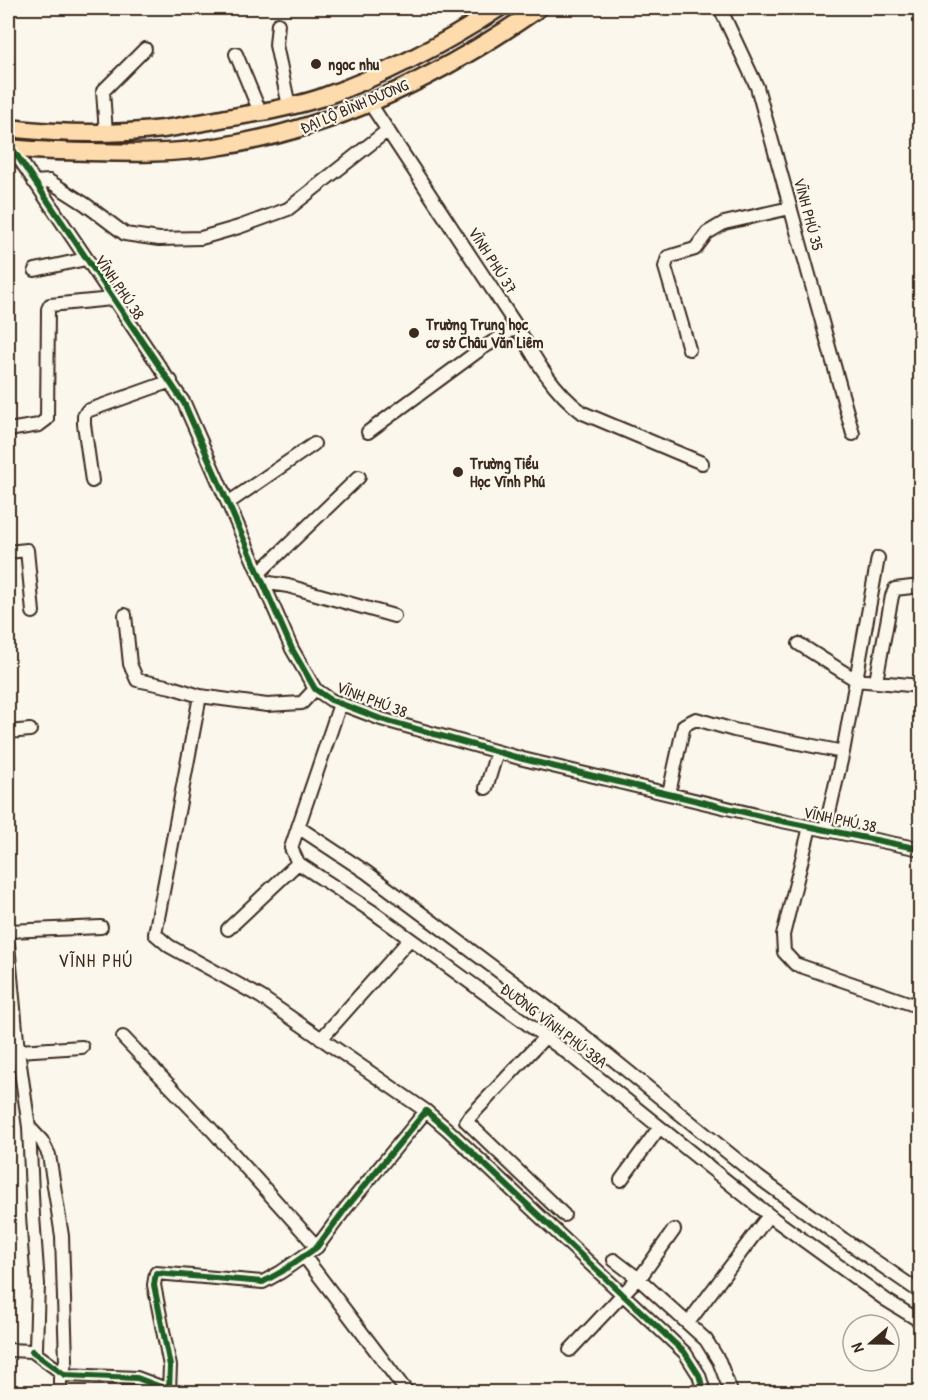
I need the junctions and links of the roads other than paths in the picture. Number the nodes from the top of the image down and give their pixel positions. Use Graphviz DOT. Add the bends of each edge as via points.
graph roads {
  1 [pos="496,8"];
  2 [pos="539,8"];
  3 [pos="720,8"];
  4 [pos="279,24"];
  5 [pos="146,49"];
  6 [pos="236,54"];
  7 [pos="356,83"];
  8 [pos="369,102"];
  9 [pos="297,104"];
  10 [pos="260,112"];
  11 [pos="315,124"];
  12 [pos="8,128"];
  13 [pos="388,130"];
  14 [pos="106,134"];
  15 [pos="10,148"];
  16 [pos="34,182"];
  17 [pos="790,208"];
  18 [pos="86,260"];
  19 [pos="35,270"];
  20 [pos="112,299"];
  21 [pos="517,327"];
  22 [pos="689,349"];
  23 [pos="171,381"];
  24 [pos="8,430"];
  25 [pos="368,432"];
  26 [pos="853,434"];
  27 [pos="314,444"];
  28 [pos="702,463"];
  29 [pos="358,477"];
  30 [pos="92,481"];
  31 [pos="228,502"];
  32 [pos="8,552"];
  33 [pos="878,558"];
  34 [pos="261,578"];
  35 [pos="921,586"];
  36 [pos="33,612"];
  37 [pos="125,615"];
  38 [pos="394,616"];
  39 [pos="799,644"];
  40 [pos="856,680"];
  41 [pos="876,681"];
  42 [pos="921,686"];
  43 [pos="315,689"];
  44 [pos="200,696"];
  45 [pos="340,704"];
  46 [pos="30,730"];
  47 [pos="8,732"];
  48 [pos="497,752"];
  49 [pos="843,752"];
  50 [pos="486,788"];
  51 [pos="669,793"];
  52 [pos="298,827"];
  53 [pos="810,827"];
  54 [pos="825,830"];
  55 [pos="921,849"];
  56 [pos="298,863"];
  57 [pos="101,927"];
  58 [pos="228,929"];
  59 [pos="8,932"];
  60 [pos="410,939"];
  61 [pos="8,944"];
  62 [pos="921,1007"];
  63 [pos="123,1036"];
  64 [pos="545,1037"];
  65 [pos="321,1039"];
  66 [pos="82,1047"];
  67 [pos="18,1051"];
  68 [pos="426,1112"];
  69 [pos="29,1127"];
  70 [pos="659,1128"];
  71 [pos="621,1180"];
  72 [pos="564,1215"];
  73 [pos="769,1215"];
  74 [pos="674,1230"];
  75 [pos="317,1247"];
  76 [pos="304,1256"];
  77 [pos="614,1260"];
  78 [pos="632,1285"];
  79 [pos="921,1292"];
  80 [pos="921,1321"];
  81 [pos="688,1323"];
  82 [pos="8,1350"];
  83 [pos="570,1350"];
  84 [pos="35,1353"];
  85 [pos="60,1372"];
  86 [pos="170,1391"];
  87 [pos="60,1392"];
  88 [pos="407,1392"];
  89 [pos="704,1392"];
  90 [pos="731,1392"];
  1 -- 7 [label="highway, ĐẠI LỘ BÌNH DƯƠNG" via="460,34"];
  2 -- 8 [label="highway, ĐẠI LỘ BÌNH DƯƠNG" via="467,54"];
  3 -- 17 [label="street, VĨNH PHÚ 35" via="757,87"];
  4 -- 9 [label="street" via="276,45"];
  5 -- 14 [label="street" via="103,91"];
  6 -- 10 [label="street"];
  7 -- 8 [label="highway"];
  7 -- 9 [label="highway, ĐẠI LỘ BÌNH DƯƠNG"];
  8 -- 11 [label="highway, ĐẠI LỘ BÌNH DƯƠNG"];
  8 -- 13 [label="street, VĨNH PHÚ 37"];
  9 -- 10 [label="highway, ĐẠI LỘ BÌNH DƯƠNG"];
  9 -- 11 [label="highway"];
  10 -- 14 [label="highway, ĐẠI LỘ BÌNH DƯƠNG" via="163,129"];
  11 -- 15 [label="highway, ĐẠI LỘ BÌNH DƯƠNG" via="245,142 186,151"];
  12 -- 14 [label="highway, ĐẠI LỘ BÌNH DƯƠNG"];
  13 -- 16 [label="street" via="288,208 201,237 125,234 49,182"];
  13 -- 21 [label="street, VĨNH PHÚ 37"];
  15 -- 16 [label="street, VĨNH PHÚ 38"];
  16 -- 18 [label="street, VĨNH PHÚ 38"];
  17 -- 22 [label="street" via="723,224 707,233 695,249 668,257 665,267"];
  17 -- 26 [label="street, VĨNH PHÚ 35"];
  18 -- 19 [label="street"];
  18 -- 20 [label="street, VĨNH PHÚ 38"];
  20 -- 23 [label="street, VĨNH PHÚ 38"];
  20 -- 24 [label="street" via="50,306 47,419 39,425"];
  21 -- 25 [label="street"];
  21 -- 28 [label="street, VĨNH PHÚ 37" via="551,382 583,413"];
  23 -- 30 [label="street" via="87,411 84,424"];
  23 -- 31 [label="street, VĨNH PHÚ 38"];
  27 -- 31 [label="street"];
  29 -- 34 [label="street"];
  31 -- 34 [label="street, VĨNH PHÚ 38"];
  32 -- 36 [label="street" via="27,550"];
  33 -- 40 [label="street"];
  34 -- 38 [label="street"];
  34 -- 43 [label="street, VĨNH PHÚ 38" via="292,649"];
  35 -- 41 [label="street" via="895,589"];
  37 -- 44 [label="street" via="130,664 137,680"];
  39 -- 40 [label="street"];
  40 -- 41 [label="street"];
  40 -- 49 [label="street"];
  41 -- 42 [label="street"];
  43 -- 44 [label="street" via="303,703 267,705"];
  43 -- 45 [label="street, VĨNH PHÚ 38"];
  44 -- 65 [label="street" via="155,934 169,946 261,997"];
  45 -- 48 [label="street, VĨNH PHÚ 38"];
  45 -- 52 [label="street"];
  46 -- 47 [label="street"];
  48 -- 50 [label="street"];
  48 -- 51 [label="street, VĨNH PHÚ 38"];
  49 -- 51 [label="street" via="696,719 684,725"];
  49 -- 54 [label="street"];
  51 -- 53 [label="street, VĨNH PHÚ 38"];
  52 -- 56 [label="street" via="291,848"];
  52 -- 79 [label="street" via="366,872 553,1012 758,1177"];
  53 -- 54 [label="street, VĨNH PHÚ 38"];
  53 -- 62 [label="street" via="783,935 784,952 795,964"];
  54 -- 55 [label="street, VĨNH PHÚ 38"];
  56 -- 58 [label="street"];
  56 -- 60 [label="street, ĐƯỜNG VĨNH PHÚ 38A"];
  57 -- 59 [label="street"];
  60 -- 64 [label="street, ĐƯỜNG VĨNH PHÚ 38A"];
  60 -- 65 [label="street"];
  61 -- 67 [label="street"];
  63 -- 75 [label="street"];
  64 -- 70 [label="street, ĐƯỜNG VĨNH PHÚ 38A"];
  64 -- 72 [label="street" via="466,1121"];
  65 -- 68 [label="street"];
  66 -- 67 [label="street"];
  67 -- 69 [label="street"];
  68 -- 75 [label="street"];
  68 -- 78 [label="street"];
  69 -- 84 [label="street" via="38,1284"];
  69 -- 85 [label="street" via="49,1155 62,1236 66,1361"];
  70 -- 71 [label="street"];
  70 -- 73 [label="street, ĐƯỜNG VĨNH PHÚ 38A"];
  73 -- 80 [label="street, ĐƯỜNG VĨNH PHÚ 38A"];
  73 -- 81 [label="street"];
  74 -- 78 [label="street"];
  75 -- 76 [label="street"];
  76 -- 86 [label="street" via="263,1282 156,1273 154,1285 170,1366"];
  76 -- 88 [label="street"];
  77 -- 78 [label="street"];
  78 -- 81 [label="street"];
  78 -- 83 [label="street"];
  78 -- 89 [label="street" via="685,1353"];
  81 -- 90 [label="street" via="706,1340"];
  82 -- 84 [label="street"];
  84 -- 85 [label="street"];
  85 -- 86 [label="street" via="137,1378"];
  85 -- 87 [label="street"];
}
